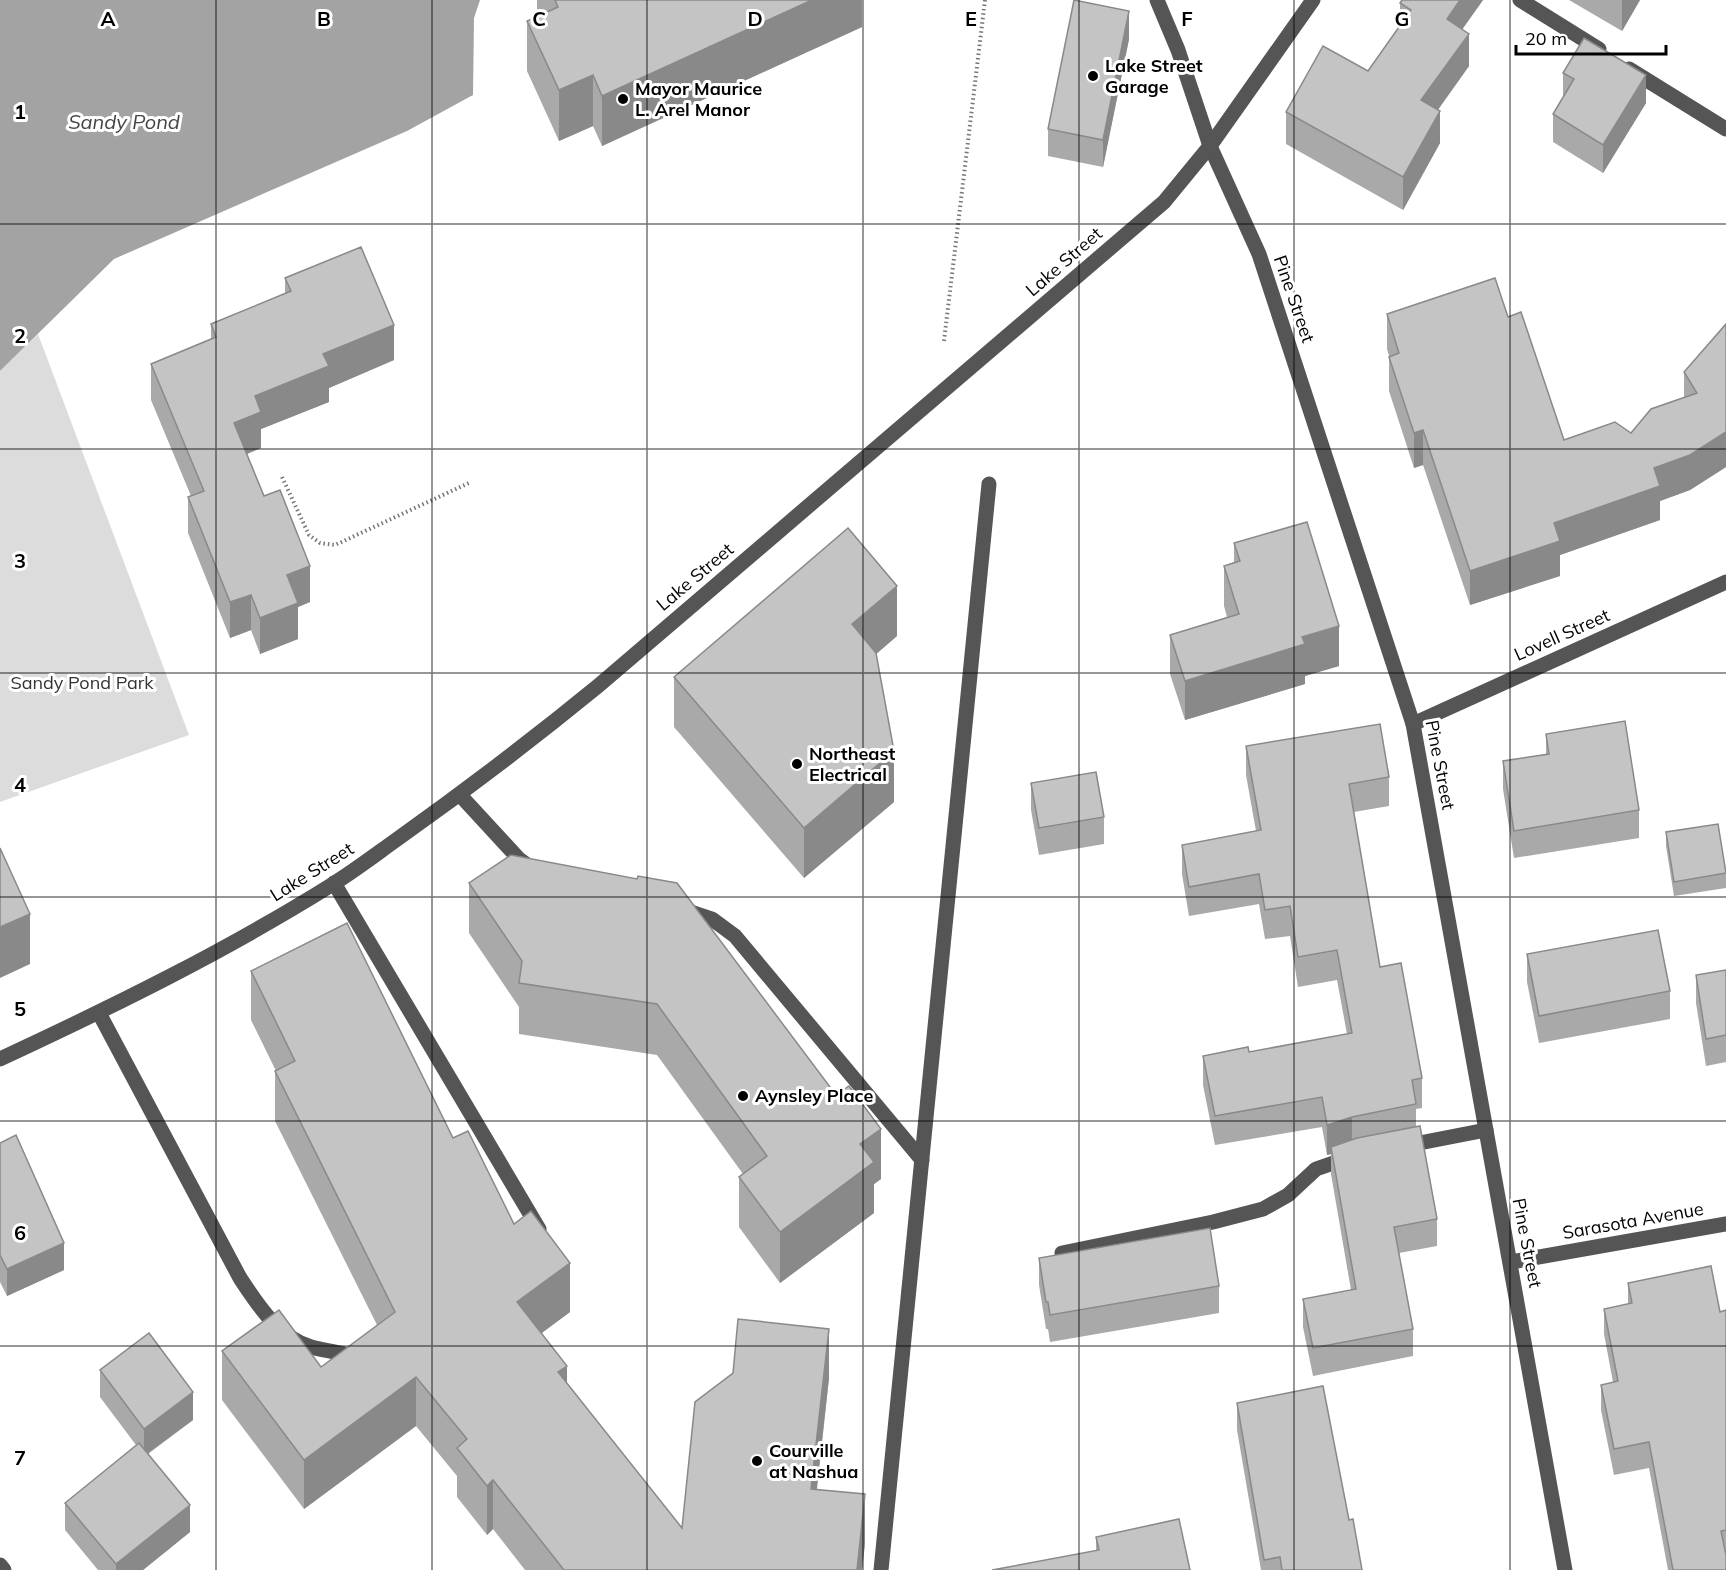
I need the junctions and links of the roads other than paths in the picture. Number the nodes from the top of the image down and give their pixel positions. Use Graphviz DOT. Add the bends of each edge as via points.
graph roads {
  1 [pos="1157,0"];
  2 [pos="1313,0"];
  3 [pos="1520,0"];
  4 [pos="1726,129"];
  5 [pos="1210,146"];
  6 [pos="990,484"];
  7 [pos="1726,582"];
  8 [pos="1413,724"];
  9 [pos="460,795"];
  10 [pos="543,875"];
  11 [pos="334,884"];
  12 [pos="664,905"];
  13 [pos="99,1013"];
  14 [pos="0,1059"];
  15 [pos="1486,1130"];
  16 [pos="1387,1150"];
  17 [pos="1365,1154"];
  18 [pos="922,1160"];
  19 [pos="1726,1224"];
  20 [pos="546,1242"];
  21 [pos="1062,1253"];
  22 [pos="1511,1262"];
  23 [pos="344,1354"];
  24 [pos="0,1565"];
  25 [pos="4,1570"];
  26 [pos="881,1570"];
  27 [pos="1565,1570"];
  1 -- 5 [label="street, Pine Street"];
  2 -- 5 [label="street, Lake Street"];
  3 -- 4 [label="street"];
  5 -- 8 [label="street, Pine Street" via="1259,254"];
  5 -- 9 [label="street, Lake Street" via="1164,202 598,686"];
  6 -- 18 [label="street"];
  7 -- 8 [label="street, Lovell Street"];
  8 -- 15 [label="street, Pine Street"];
  9 -- 10 [label="street" via="519,859"];
  9 -- 11 [label="street, Lake Street"];
  11 -- 13 [label="street, Lake Street" via="230,945"];
  11 -- 20 [label="street"];
  12 -- 18 [label="street" via="712,919 735,936"];
  13 -- 14 [label="street, Lake Street"];
  13 -- 23 [label="street" via="261,1311 285,1334 310,1347"];
  15 -- 16 [label="street"];
  15 -- 22 [label="street, Pine Street"];
  17 -- 21 [label="street" via="1316,1169 1287,1195 1263,1209"];
  18 -- 26 [label="street"];
  19 -- 22 [label="street, Sarasota Avenue"];
  22 -- 27 [label="street, Pine Street"];
  24 -- 25 [label="street"];
}
